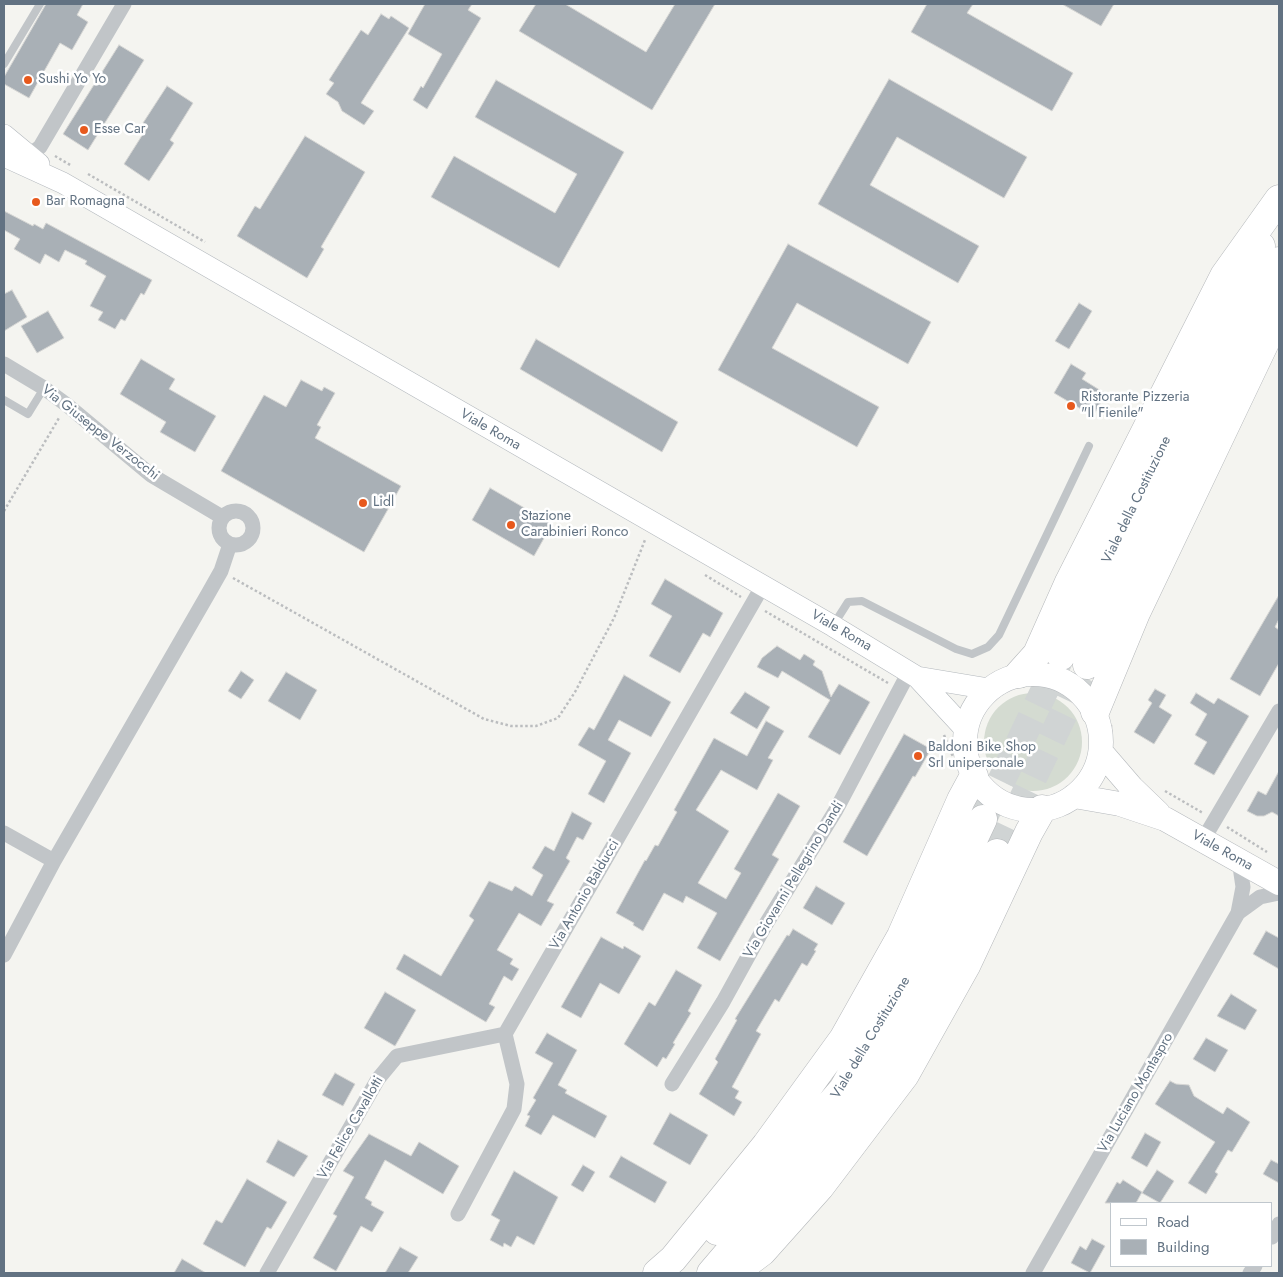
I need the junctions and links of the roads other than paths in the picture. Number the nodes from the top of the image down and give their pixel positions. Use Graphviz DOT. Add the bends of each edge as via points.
graph roads {
  1 [pos="40,4"];
  2 [pos="124,4"];
  3 [pos="4,64"];
  4 [pos="4,135"];
  5 [pos="29,155"];
  6 [pos="4,156"];
  7 [pos="63,183"];
  8 [pos="1279,199"];
  9 [pos="1279,209"];
  10 [pos="1279,261"];
  11 [pos="1279,301"];
  12 [pos="4,364"];
  13 [pos="44,388"];
  14 [pos="4,400"];
  15 [pos="1089,446"];
  16 [pos="222,517"];
  17 [pos="230,544"];
  18 [pos="757,595"];
  19 [pos="833,626"];
  20 [pos="1061,656"];
  21 [pos="1087,665"];
  22 [pos="1019,674"];
  23 [pos="909,680"];
  24 [pos="989,689"];
  25 [pos="1279,711"];
  26 [pos="1103,716"];
  27 [pos="954,731"];
  28 [pos="1106,745"];
  29 [pos="966,773"];
  30 [pos="1074,796"];
  31 [pos="1042,810"];
  32 [pos="983,820"];
  33 [pos="1165,820"];
  34 [pos="4,833"];
  35 [pos="1203,840"];
  36 [pos="997,853"];
  37 [pos="1239,860"];
  38 [pos="54,861"];
  39 [pos="1275,877"];
  40 [pos="1238,913"];
  41 [pos="4,955"];
  42 [pos="505,1034"];
  43 [pos="672,1084"];
  44 [pos="458,1214"];
  45 [pos="1279,1224"];
  46 [pos="1273,1235"];
  47 [pos="1040,1271"];
  48 [pos="267,1273"];
  49 [pos="656,1273"];
  50 [pos="677,1273"];
  51 [pos="711,1273"];
  52 [pos="734,1273"];
  1 -- 3 [label="lane"];
  2 -- 5 [label="street" via="40,147"];
  4 -- 5 [label="main road, Viale Roma"];
  5 -- 7 [label="main road, Viale Roma"];
  6 -- 7 [label="main road, Viale Roma"];
  7 -- 18 [label="main road, Viale Roma"];
  8 -- 22 [label="highway" via="1224,276 1069,582 1038,654"];
  9 -- 20 [label="highway, Viale della Costituzione"];
  10 -- 21 [label="highway, Viale della Costituzione"];
  11 -- 26 [label="highway" via="1272,328 1136,613"];
  12 -- 13 [label="street, Via Giuseppe Verzocchi"];
  13 -- 14 [label="lane" via="28,414"];
  13 -- 16 [label="street, Via Giuseppe Verzocchi" via="150,476"];
  15 -- 19 [label="lane" via="999,635 988,647 972,654 956,649 862,601 848,602"];
  16 -- 17 [label="street" via="219,532"];
  16 -- 17 [label="street" via="237,510 247,514 253,523 250,538 241,545"];
  17 -- 38 [label="street" via="221,571"];
  18 -- 19 [label="main road, Viale Roma"];
  18 -- 42 [label="street, Via Antonio Balducci"];
  19 -- 23 [label="main road, Viale Roma"];
  22 -- 24 [label="main road"];
  22 -- 26 [label="main road" via="1042,674 1063,680"];
  23 -- 24 [label="main road, Viale Roma"];
  23 -- 27 [label="main road, Viale Roma"];
  23 -- 43 [label="street, Via Giovanni Pellegrino Dandi" via="836,810"];
  24 -- 27 [label="main road"];
  25 -- 35 [label="street"];
  26 -- 28 [label="main road" via="1101,731"];
  27 -- 29 [label="main road" via="964,745"];
  28 -- 30 [label="main road" via="1087,784"];
  28 -- 33 [label="main road, Viale Roma" via="1132,788"];
  29 -- 31 [label="main road" via="1003,803 1022,810"];
  29 -- 49 [label="highway" via="961,800 901,936 844,1039 766,1146 673,1259"];
  30 -- 31 [label="main road"];
  30 -- 33 [label="main road, Viale Roma" via="1120,804"];
  31 -- 52 [label="highway" via="966,966 905,1075 820,1187 762,1252"];
  32 -- 50 [label="highway, Viale della Costituzione" via="913,968 843,1089 761,1185"];
  33 -- 35 [label="main road, Viale Roma"];
  34 -- 38 [label="street"];
  35 -- 37 [label="main road, Viale Roma"];
  36 -- 51 [label="highway, Viale della Costituzione" via="920,1002 845,1116"];
  37 -- 39 [label="main road, Viale Roma"];
  37 -- 40 [label="street, Via Luciano Montaspro" via="1243,887"];
  38 -- 41 [label="street"];
  39 -- 40 [label="street, Via Luciano Montaspro" via="1260,897"];
  40 -- 47 [label="street, Via Luciano Montaspro"];
  42 -- 44 [label="street" via="517,1084 514,1109"];
  42 -- 48 [label="street, Via Felice Cavallotti" via="397,1056 378,1079"];
  45 -- 46 [label="street"];
}
